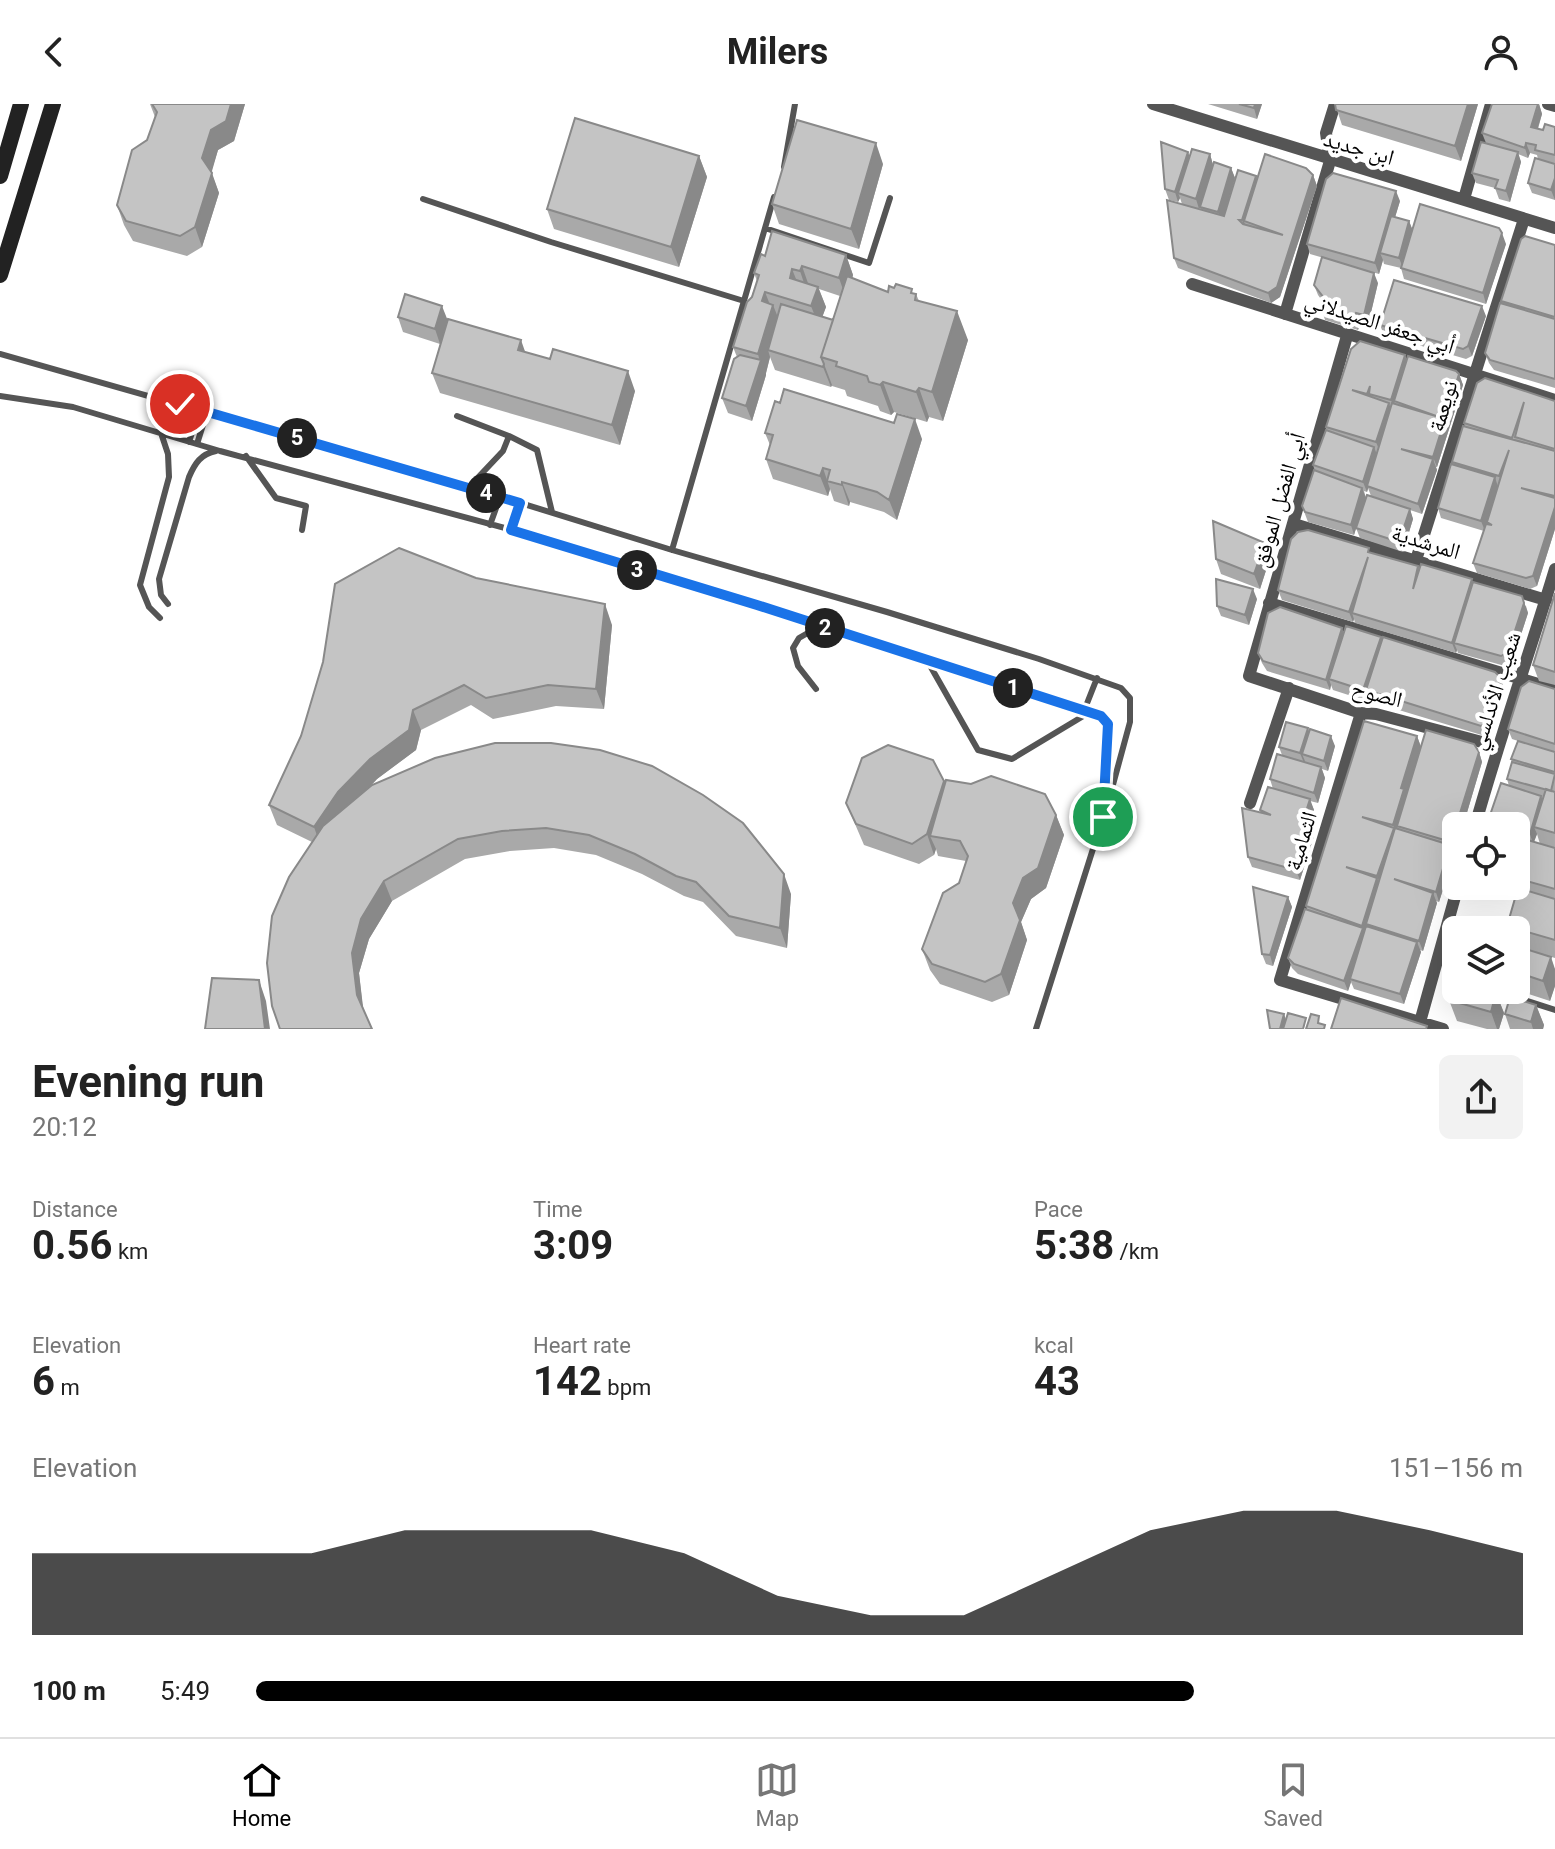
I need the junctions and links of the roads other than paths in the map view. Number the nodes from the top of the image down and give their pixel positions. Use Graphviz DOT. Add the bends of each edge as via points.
graph roads {
  1 [pos="21,104"];
  2 [pos="53,104"];
  3 [pos="795,104"];
  4 [pos="1153,104"];
  5 [pos="1335,104"];
  6 [pos="1491,104"];
  7 [pos="1548,104"];
  8 [pos="1555,106"];
  9 [pos="1187,110"];
  10 [pos="1330,161"];
  11 [pos="0,176"];
  12 [pos="781,176"];
  13 [pos="777,189"];
  14 [pos="890,198"];
  15 [pos="423,199"];
  16 [pos="1464,199"];
  17 [pos="1524,219"];
  18 [pos="765,228"];
  19 [pos="1555,228"];
  20 [pos="2,265"];
  21 [pos="1192,284"];
  22 [pos="744,301"];
  23 [pos="1285,314"];
  24 [pos="1347,336"];
  25 [pos="0,354"];
  26 [pos="1474,374"];
  27 [pos="0,396"];
  28 [pos="1555,400"];
  29 [pos="199,410"];
  30 [pos="207,412"];
  31 [pos="457,416"];
  32 [pos="161,433"];
  33 [pos="509,436"];
  34 [pos="189,442"];
  35 [pos="197,444"];
  36 [pos="220,451"];
  37 [pos="246,456"];
  38 [pos="469,487"];
  39 [pos="500,497"];
  40 [pos="520,503"];
  41 [pos="552,512"];
  42 [pos="1294,524"];
  43 [pos="490,525"];
  44 [pos="302,530"];
  45 [pos="511,530"];
  46 [pos="672,550"];
  47 [pos="1416,560"];
  48 [pos="1555,569"];
  49 [pos="1546,600"];
  50 [pos="1269,603"];
  51 [pos="168,604"];
  52 [pos="160,618"];
  53 [pos="820,626"];
  54 [pos="928,662"];
  55 [pos="1249,676"];
  56 [pos="1097,678"];
  57 [pos="1521,679"];
  58 [pos="1289,688"];
  59 [pos="816,689"];
  60 [pos="1555,689"];
  61 [pos="1087,712"];
  62 [pos="1361,713"];
  63 [pos="1497,746"];
  64 [pos="1250,803"];
  65 [pos="1479,812"];
  66 [pos="1103,817"];
  67 [pos="1454,900"];
  68 [pos="1530,1002"];
  69 [pos="1555,1010"];
  70 [pos="1420,1022"];
  71 [pos="1036,1029"];
  72 [pos="1443,1029"];
  1 -- 11 [label="street"];
  2 -- 20 [label="street"];
  3 -- 12 [label="lane"];
  4 -- 9 [label="street, ابن جديد"];
  5 -- 10 [label="street" via="1326,133"];
  6 -- 16 [label="street"];
  7 -- 8 [label="street"];
  9 -- 10 [label="street, ابن جديد"];
  10 -- 16 [label="street, ابن جديد"];
  10 -- 23 [label="street"];
  13 -- 18 [label="lane"];
  14 -- 18 [label="lane" via="869,263"];
  15 -- 22 [label="lane"];
  16 -- 17 [label="street, ابن جديد"];
  17 -- 19 [label="street, ابن جديد"];
  17 -- 26 [label="street, نويعمة"];
  18 -- 22 [label="lane"];
  21 -- 23 [label="street, أبي جعفر الصيدلاني"];
  22 -- 46 [label="lane"];
  23 -- 24 [label="street, أبي جعفر الصيدلاني"];
  24 -- 26 [label="street, أبي جعفر الصيدلاني"];
  24 -- 42 [label="street, أبي الفضل الموفق"];
  25 -- 29 [label="lane"];
  26 -- 28 [label="street, أبي جعفر الصيدلاني"];
  26 -- 47 [label="street, نويعمة"];
  27 -- 32 [label="lane" via="73,407"];
  29 -- 30 [label="lane"];
  29 -- 34 [label="lane"];
  30 -- 35 [label="lane"];
  30 -- 38 [label="lane"];
  31 -- 33 [label="lane"];
  32 -- 34 [label="lane"];
  32 -- 52 [label="lane" via="169,477 140,585"];
  33 -- 38 [label="lane" via="503,451"];
  33 -- 41 [label="lane" via="537,450"];
  34 -- 35 [label="lane"];
  35 -- 36 [label="lane"];
  36 -- 37 [label="lane"];
  36 -- 51 [label="lane" via="206,453 189,477 159,579"];
  37 -- 43 [label="lane"];
  37 -- 44 [label="lane" via="276,498 306,506"];
  38 -- 39 [label="lane"];
  39 -- 40 [label="lane"];
  39 -- 43 [label="lane"];
  40 -- 41 [label="lane"];
  40 -- 45 [label="lane"];
  41 -- 46 [label="lane"];
  42 -- 47 [label="street, المرشدية"];
  42 -- 50 [label="street, أبي الفضل الموفق"];
  43 -- 45 [label="lane"];
  45 -- 53 [label="lane"];
  46 -- 56 [label="lane"];
  47 -- 49 [label="street, المرشدية"];
  48 -- 49 [label="street, شعيب الأندلسي"];
  49 -- 57 [label="street, شعيب الأندلسي"];
  50 -- 55 [label="street, أبي الفضل الموفق"];
  50 -- 57 [label="street"];
  53 -- 54 [label="lane"];
  53 -- 59 [label="lane" via="793,648 798,666"];
  54 -- 61 [label="lane"];
  54 -- 61 [label="lane" via="978,750 1012,759"];
  55 -- 58 [label="street, الصوح"];
  56 -- 61 [label="lane"];
  56 -- 66 [label="lane" via="1130,698 1130,722"];
  57 -- 60 [label="street"];
  57 -- 63 [label="street, شعيب الأندلسي"];
  58 -- 62 [label="street, الصوح"];
  58 -- 64 [label="street"];
  61 -- 66 [label="lane" via="1108,724"];
  62 -- 63 [label="street, الصوح"];
  62 -- 70 [label="street, الثمامية" via="1280,980"];
  63 -- 65 [label="street, شعيب الأندلسي"];
  66 -- 71 [label="lane"];
  67 -- 70 [label="street"];
  68 -- 69 [label="lane"];
  70 -- 72 [label="street"];
}
